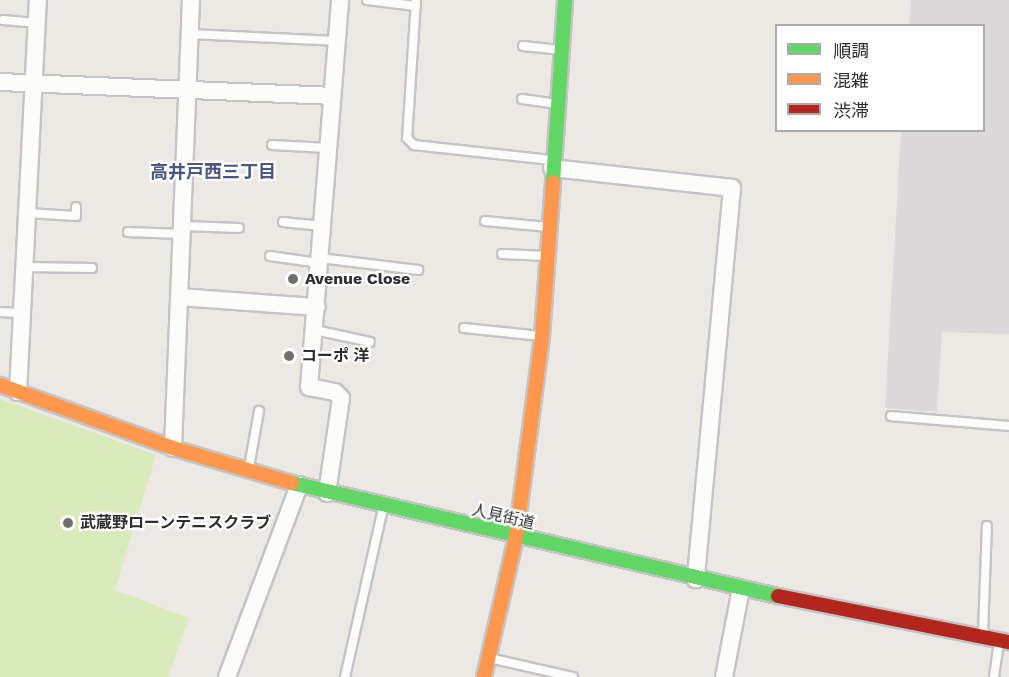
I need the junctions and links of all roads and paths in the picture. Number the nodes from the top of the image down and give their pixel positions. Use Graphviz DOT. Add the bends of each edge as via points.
graph roads {
  1 [pos="38,0"];
  2 [pos="191,0"];
  3 [pos="340,0"];
  4 [pos="366,0"];
  5 [pos="565,0"];
  6 [pos="416,3"];
  7 [pos="3,21"];
  8 [pos="36,22"];
  9 [pos="190,34"];
  10 [pos="336,41"];
  11 [pos="523,46"];
  12 [pos="561,50"];
  13 [pos="0,82"];
  14 [pos="33,84"];
  15 [pos="188,90"];
  16 [pos="332,96"];
  17 [pos="522,99"];
  18 [pos="556,104"];
  19 [pos="272,145"];
  20 [pos="328,148"];
  21 [pos="552,164"];
  22 [pos="76,207"];
  23 [pos="27,213"];
  24 [pos="485,221"];
  25 [pos="283,222"];
  26 [pos="322,226"];
  27 [pos="239,228"];
  28 [pos="548,228"];
  29 [pos="183,230"];
  30 [pos="128,232"];
  31 [pos="502,254"];
  32 [pos="270,256"];
  33 [pos="546,256"];
  34 [pos="320,260"];
  35 [pos="25,267"];
  36 [pos="92,268"];
  37 [pos="418,270"];
  38 [pos="180,297"];
  39 [pos="317,307"];
  40 [pos="0,312"];
  41 [pos="22,313"];
  42 [pos="464,328"];
  43 [pos="315,330"];
  44 [pos="542,336"];
  45 [pos="370,342"];
  46 [pos="0,385"];
  47 [pos="18,392"];
  48 [pos="260,411"];
  49 [pos="891,416"];
  50 [pos="1009,426"];
  51 [pos="172,448"];
  52 [pos="248,471"];
  53 [pos="299,485"];
  54 [pos="327,493"];
  55 [pos="383,506"];
  56 [pos="987,526"];
  57 [pos="516,537"];
  58 [pos="696,579"];
  59 [pos="741,589"];
  60 [pos="983,637"];
  61 [pos="1004,641"];
  62 [pos="489,658"];
  63 [pos="227,677"];
  64 [pos="345,677"];
  65 [pos="484,677"];
  66 [pos="573,677"];
  67 [pos="724,677"];
  68 [pos="994,677"];
  1 -- 8 [label="street"];
  2 -- 9 [label="street"];
  3 -- 10 [label="street"];
  4 -- 6 [label="lane"];
  5 -- 12 [label="main road"];
  6 -- 21 [label="lane" via="407,138 414,145"];
  7 -- 8 [label="lane"];
  8 -- 14 [label="street"];
  9 -- 10 [label="lane"];
  9 -- 15 [label="street"];
  10 -- 16 [label="street"];
  11 -- 12 [label="lane"];
  12 -- 18 [label="main road"];
  13 -- 14 [label="street"];
  14 -- 15 [label="street"];
  14 -- 23 [label="street"];
  15 -- 16 [label="street"];
  15 -- 29 [label="street"];
  16 -- 20 [label="street"];
  17 -- 18 [label="lane"];
  18 -- 21 [label="main road"];
  19 -- 20 [label="lane"];
  20 -- 26 [label="street"];
  21 -- 28 [label="main road"];
  21 -- 58 [label="street" via="732,188"];
  22 -- 23 [label="lane" via="76,216"];
  23 -- 35 [label="street"];
  24 -- 28 [label="lane"];
  25 -- 26 [label="lane"];
  26 -- 34 [label="street"];
  27 -- 29 [label="lane"];
  28 -- 33 [label="main road"];
  29 -- 30 [label="lane"];
  29 -- 38 [label="street"];
  31 -- 33 [label="lane"];
  32 -- 34 [label="lane"];
  33 -- 44 [label="main road"];
  34 -- 37 [label="lane"];
  34 -- 39 [label="street"];
  35 -- 36 [label="lane"];
  35 -- 41 [label="street"];
  38 -- 39 [label="street"];
  38 -- 51 [label="street"];
  39 -- 43 [label="street"];
  40 -- 41 [label="lane"];
  41 -- 47 [label="street"];
  42 -- 44 [label="lane"];
  43 -- 45 [label="lane"];
  43 -- 54 [label="street" via="309,387 335,392 341,398"];
  44 -- 57 [label="main road"];
  46 -- 47 [label="main road, 人見街道"];
  47 -- 51 [label="main road, 人見街道"];
  48 -- 52 [label="lane"];
  49 -- 50 [label="lane"];
  51 -- 52 [label="main road, 人見街道"];
  52 -- 53 [label="main road, 人見街道"];
  53 -- 54 [label="main road, 人見街道"];
  53 -- 63 [label="street"];
  54 -- 55 [label="main road, 人見街道"];
  55 -- 57 [label="main road, 人見街道"];
  55 -- 64 [label="lane"];
  56 -- 60 [label="lane"];
  57 -- 58 [label="main road, 人見街道"];
  57 -- 62 [label="main road"];
  58 -- 59 [label="main road, 人見街道"];
  59 -- 60 [label="main road, 人見街道"];
  59 -- 67 [label="street"];
  60 -- 61 [label="main road, 人見街道"];
  61 -- 68 [label="lane"];
  62 -- 65 [label="main road"];
  62 -- 66 [label="lane"];
}
